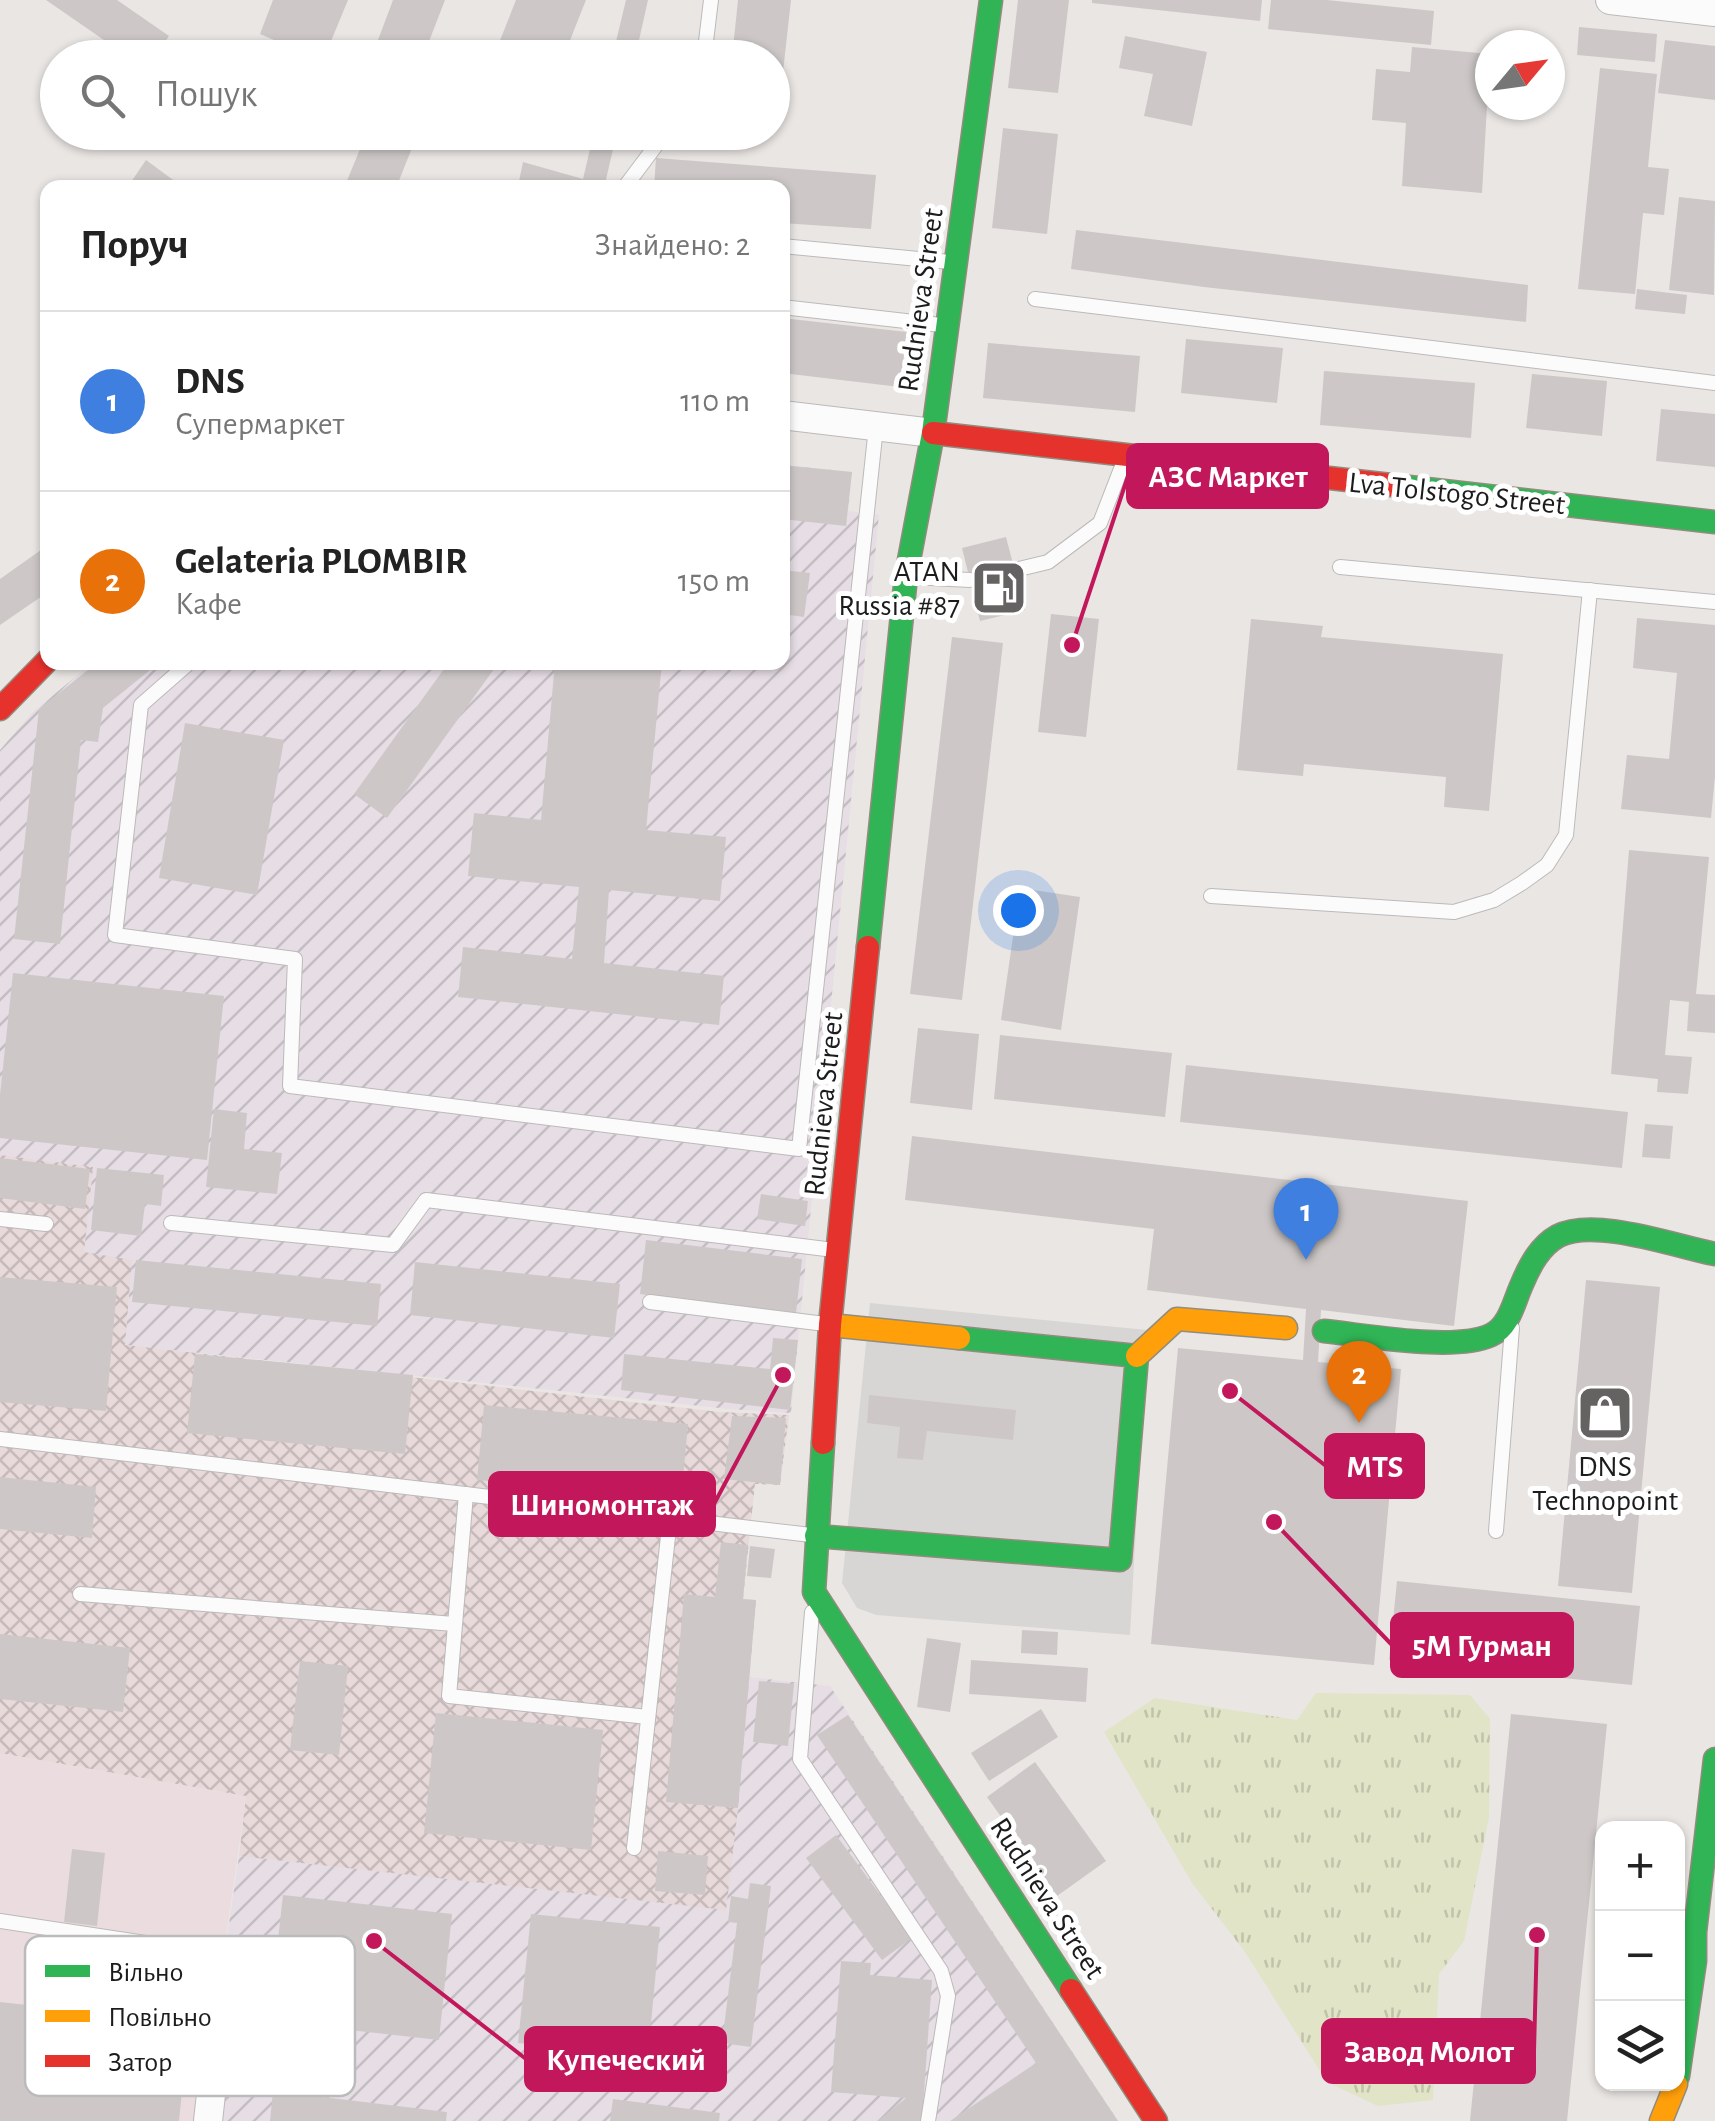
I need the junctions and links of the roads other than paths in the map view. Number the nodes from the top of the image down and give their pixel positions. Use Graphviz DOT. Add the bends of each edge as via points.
graph roads {
  1 [pos="711,0"];
  2 [pos="991,0"];
  3 [pos="1610,0"];
  4 [pos="1715,12"];
  5 [pos="706,40"];
  6 [pos="652,150"];
  7 [pos="630,180"];
  8 [pos="790,247"];
  9 [pos="956,262"];
  10 [pos="1036,299"];
  11 [pos="790,307"];
  12 [pos="947,326"];
  13 [pos="1715,383"];
  14 [pos="790,417"];
  15 [pos="876,427"];
  16 [pos="932,433"];
  17 [pos="1126,455"];
  18 [pos="1715,522"];
  19 [pos="1340,566"];
  20 [pos="1015,570"];
  21 [pos="906,576"];
  22 [pos="970,580"];
  23 [pos="1590,590"];
  24 [pos="1715,602"];
  25 [pos="40,668"];
  26 [pos="181,670"];
  27 [pos="0,709"];
  28 [pos="1211,896"];
  29 [pos="0,1219"];
  30 [pos="172,1222"];
  31 [pos="46,1224"];
  32 [pos="838,1250"];
  33 [pos="1715,1254"];
  34 [pos="650,1302"];
  35 [pos="1513,1307"];
  36 [pos="830,1325"];
  37 [pos="1286,1328"];
  38 [pos="1324,1330"];
  39 [pos="1137,1356"];
  40 [pos="0,1439"];
  41 [pos="466,1494"];
  42 [pos="670,1518"];
  43 [pos="1496,1531"];
  44 [pos="816,1536"];
  45 [pos="814,1592"];
  46 [pos="80,1594"];
  47 [pos="454,1624"];
  48 [pos="648,1717"];
  49 [pos="1715,1759"];
  50 [pos="634,1848"];
  51 [pos="0,1920"];
  52 [pos="103,1936"];
  53 [pos="1685,2028"];
  54 [pos="1673,2091"];
  55 [pos="211,2096"];
  56 [pos="208,2121"];
  57 [pos="928,2121"];
  58 [pos="1156,2121"];
  59 [pos="1661,2121"];
  1 -- 5 [label="lane"];
  2 -- 9 [label="main road, Rudnieva Street"];
  3 -- 4 [label="street"];
  6 -- 7 [label="lane"];
  8 -- 9 [label="lane"];
  9 -- 12 [label="main road, Rudnieva Street"];
  10 -- 13 [label="lane"];
  11 -- 12 [label="lane"];
  12 -- 16 [label="main road, Rudnieva Street"];
  14 -- 15 [label="street, Lva Tolstogo Street"];
  15 -- 16 [label="street, Lva Tolstogo Street"];
  15 -- 26 [label="lane" via="800,1149 290,1086 295,960 115,935 141,705"];
  16 -- 17 [label="main road, Lva Tolstogo Street"];
  16 -- 21 [label="main road, Rudnieva Street"];
  17 -- 18 [label="main road, Lva Tolstogo Street"];
  17 -- 20 [label="lane" via="1100,522 1048,562"];
  19 -- 23 [label="lane"];
  21 -- 22 [label="lane"];
  21 -- 32 [label="main road, Rudnieva Street"];
  23 -- 24 [label="lane"];
  23 -- 28 [label="lane" via="1566,835 1547,865 1494,900 1454,912"];
  25 -- 27 [label="main road"];
  29 -- 31 [label="lane"];
  30 -- 32 [label="lane" via="393,1245 426,1200"];
  32 -- 36 [label="main road, Rudnieva Street"];
  33 -- 35 [label="main road" via="1592,1227 1568,1230 1543,1246"];
  34 -- 36 [label="lane"];
  35 -- 38 [label="main road" via="1496,1332 1473,1342"];
  35 -- 43 [label="lane"];
  36 -- 39 [label="main road"];
  36 -- 44 [label="main road, Rudnieva Street"];
  37 -- 39 [label="main road" via="1176,1320"];
  39 -- 44 [label="main road" via="1120,1560"];
  40 -- 41 [label="lane"];
  41 -- 42 [label="lane"];
  41 -- 47 [label="lane"];
  42 -- 44 [label="lane"];
  42 -- 48 [label="lane"];
  44 -- 45 [label="main road, Rudnieva Street"];
  45 -- 57 [label="lane" via="800,1759 940,1971 948,1996"];
  45 -- 58 [label="main road, Rudnieva Street"];
  46 -- 47 [label="lane"];
  47 -- 48 [label="lane" via="449,1696"];
  48 -- 50 [label="lane"];
  49 -- 53 [label="main road"];
  51 -- 52 [label="lane"];
  54 -- 59 [label="main road"];
  55 -- 56 [label="street"];
}
